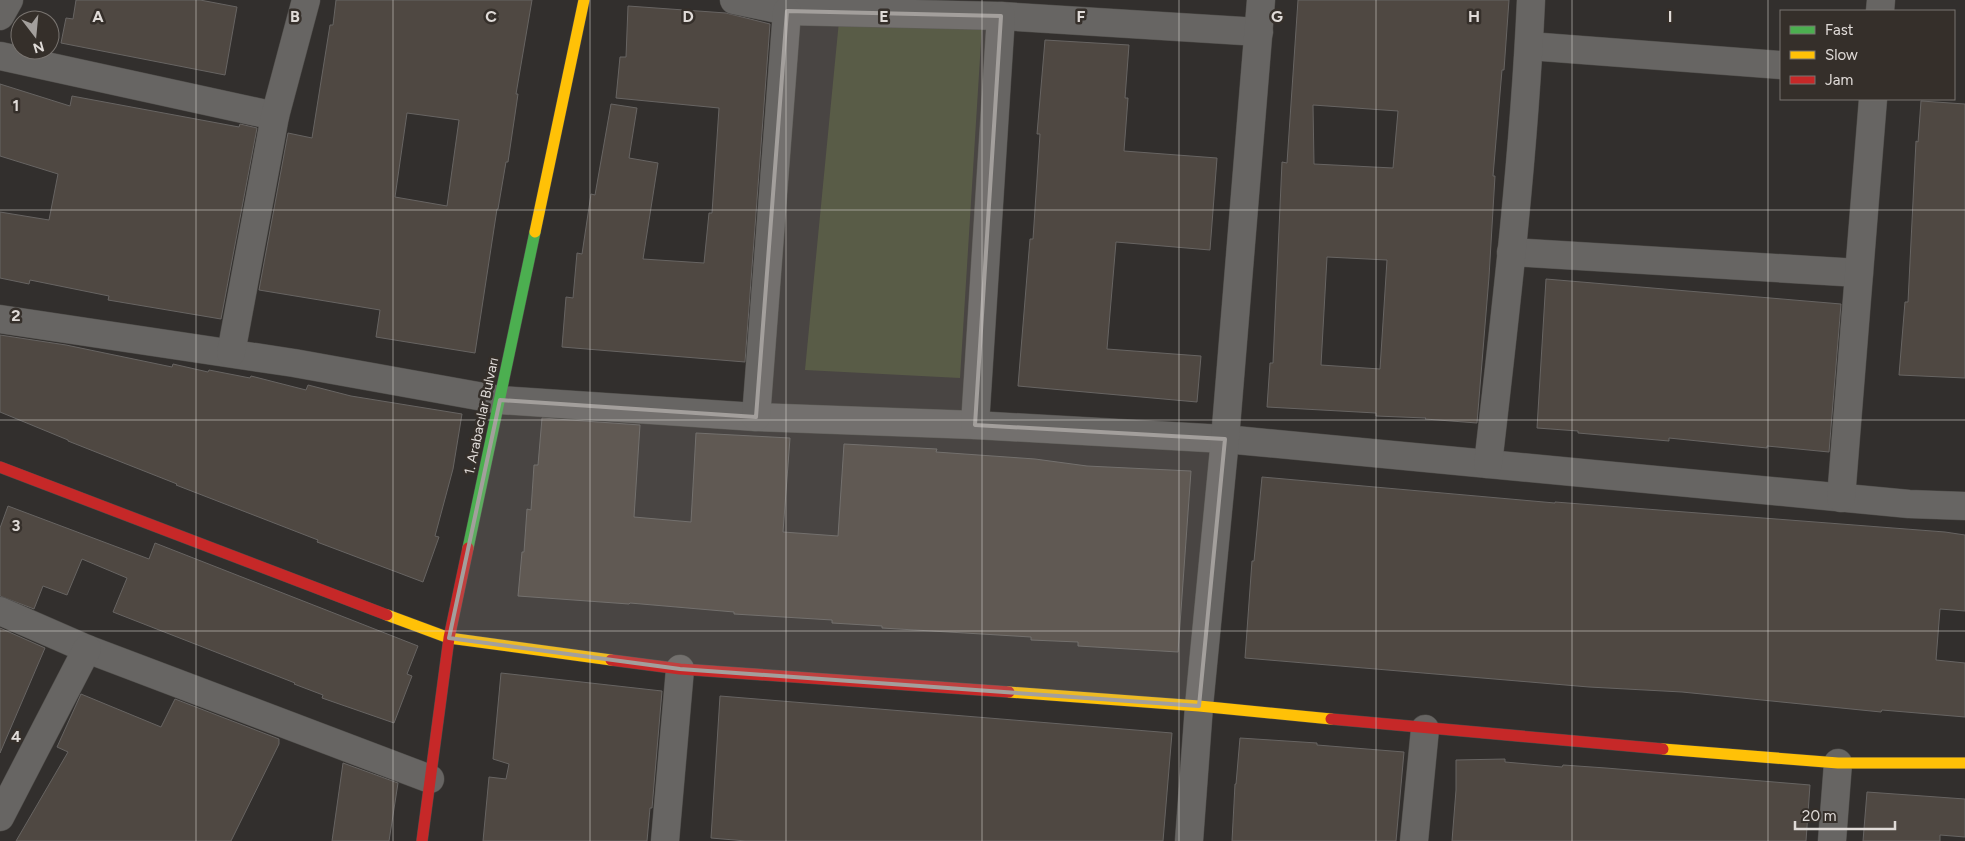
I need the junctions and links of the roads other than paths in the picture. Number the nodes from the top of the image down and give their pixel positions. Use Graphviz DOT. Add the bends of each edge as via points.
graph roads {
  1 [pos="9,0"];
  2 [pos="306,0"];
  3 [pos="584,0"];
  4 [pos="734,0"];
  5 [pos="1261,0"];
  6 [pos="1531,0"];
  7 [pos="787,11"];
  8 [pos="0,16"];
  9 [pos="1001,16"];
  10 [pos="1259,32"];
  11 [pos="1529,46"];
  12 [pos="0,56"];
  13 [pos="1780,65"];
  14 [pos="1873,100"];
  15 [pos="275,116"];
  16 [pos="1511,252"];
  17 [pos="1859,273"];
  18 [pos="0,320"];
  19 [pos="231,353"];
  20 [pos="500,400"];
  21 [pos="756,416"];
  22 [pos="975,425"];
  23 [pos="1225,439"];
  24 [pos="1488,464"];
  25 [pos="0,467"];
  26 [pos="1841,498"];
  27 [pos="1965,506"];
  28 [pos="0,610"];
  29 [pos="449,638"];
  30 [pos="87,649"];
  31 [pos="680,669"];
  32 [pos="1199,706"];
  33 [pos="1425,729"];
  34 [pos="1838,763"];
  35 [pos="1965,763"];
  36 [pos="430,779"];
  37 [pos="0,817"];
  38 [pos="422,841"];
  39 [pos="665,841"];
  40 [pos="1189,841"];
  41 [pos="1414,841"];
  42 [pos="1832,841"];
  1 -- 8 [label="street"];
  2 -- 15 [label="street"];
  3 -- 20 [label="street, 1. Arabacılar Bulvarı"];
  4 -- 7 [label="street"];
  5 -- 10 [label="street"];
  6 -- 11 [label="street"];
  7 -- 9 [label="street"];
  7 -- 21 [label="street"];
  9 -- 10 [label="street"];
  9 -- 22 [label="street"];
  10 -- 23 [label="street"];
  11 -- 13 [label="street"];
  11 -- 16 [label="street"];
  12 -- 15 [label="street"];
  14 -- 17 [label="street"];
  15 -- 19 [label="street"];
  16 -- 17 [label="street"];
  16 -- 24 [label="street"];
  17 -- 26 [label="street"];
  18 -- 19 [label="street"];
  19 -- 20 [label="street"];
  20 -- 21 [label="street"];
  20 -- 29 [label="street, 1. Arabacılar Bulvarı"];
  21 -- 22 [label="street"];
  22 -- 23 [label="street"];
  23 -- 24 [label="street"];
  23 -- 32 [label="street"];
  24 -- 26 [label="street"];
  25 -- 29 [label="street"];
  26 -- 27 [label="street"];
  28 -- 30 [label="street"];
  29 -- 31 [label="street"];
  29 -- 36 [label="street, 1. Arabacılar Bulvarı"];
  30 -- 36 [label="street"];
  30 -- 37 [label="street"];
  31 -- 32 [label="street"];
  31 -- 39 [label="street"];
  32 -- 33 [label="street"];
  32 -- 40 [label="street"];
  33 -- 34 [label="street"];
  33 -- 41 [label="street"];
  34 -- 35 [label="street"];
  34 -- 42 [label="street"];
  36 -- 38 [label="street, 1. Arabacılar Bulvarı"];
}
